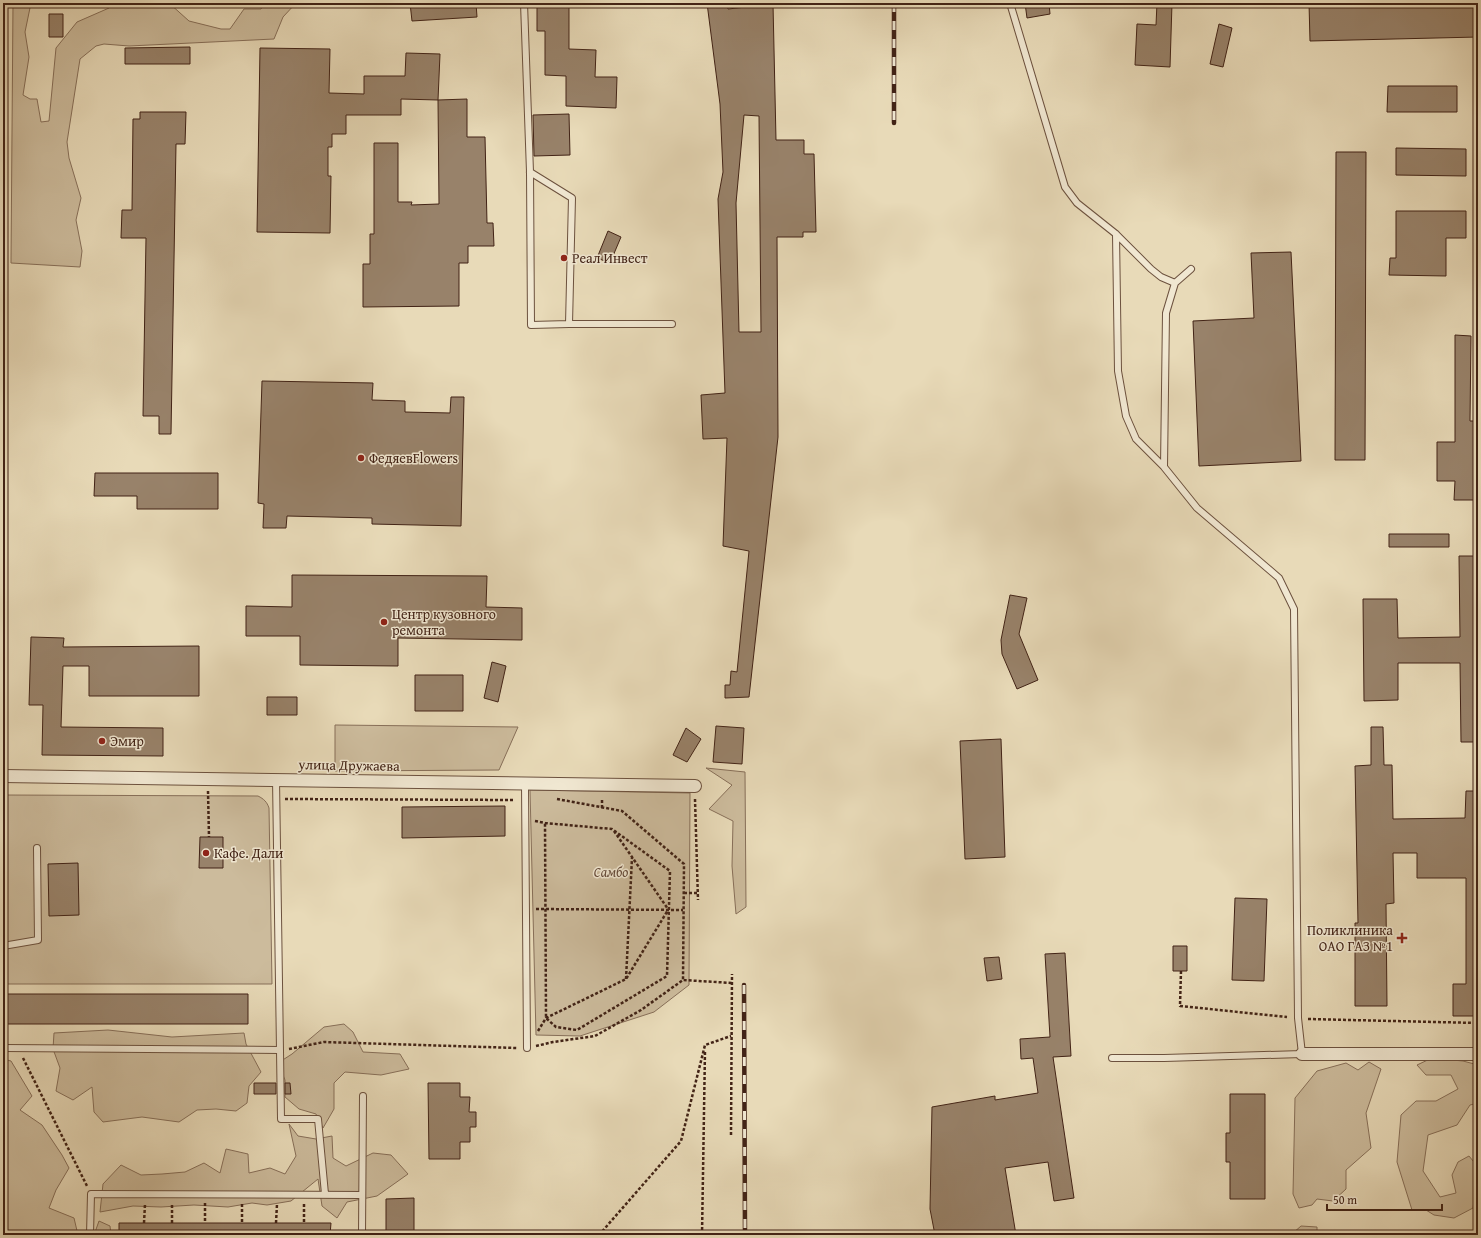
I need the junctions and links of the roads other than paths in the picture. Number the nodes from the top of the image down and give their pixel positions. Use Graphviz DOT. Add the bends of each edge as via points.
graph roads {
  1 [pos="524,3"];
  2 [pos="1010,3"];
  3 [pos="530,172"];
  4 [pos="1116,234"];
  5 [pos="1190,269"];
  6 [pos="1175,283"];
  7 [pos="569,324"];
  8 [pos="672,324"];
  9 [pos="1164,467"];
  10 [pos="3,776"];
  11 [pos="276,779"];
  12 [pos="525,784"];
  13 [pos="695,786"];
  14 [pos="37,848"];
  15 [pos="3,946"];
  16 [pos="3,1048"];
  17 [pos="527,1048"];
  18 [pos="280,1050"];
  19 [pos="1302,1054"];
  20 [pos="1478,1054"];
  21 [pos="1112,1058"];
  22 [pos="363,1096"];
  23 [pos="325,1194"];
  24 [pos="362,1195"];
  25 [pos="90,1235"];
  26 [pos="362,1235"];
  1 -- 3 [label="lane"];
  2 -- 4 [label="lane" via="1065,187 1077,203"];
  3 -- 7 [label="lane" via="572,198"];
  3 -- 7 [label="lane" via="531,325"];
  4 -- 6 [label="lane" via="1161,277"];
  4 -- 9 [label="lane" via="1118,371 1126,416 1136,439"];
  5 -- 6 [label="lane"];
  6 -- 9 [label="lane" via="1166,313"];
  7 -- 8 [label="lane"];
  9 -- 19 [label="lane" via="1197,508 1279,578 1294,609 1298,1018"];
  10 -- 11 [label="street, улица Дружаева"];
  11 -- 12 [label="street, улица Дружаева"];
  11 -- 18 [label="lane"];
  12 -- 13 [label="street, улица Дружаева"];
  12 -- 17 [label="lane"];
  14 -- 15 [label="lane" via="38,940"];
  16 -- 18 [label="lane"];
  18 -- 23 [label="lane" via="281,1119 318,1119"];
  19 -- 20 [label="street"];
  19 -- 21 [label="lane"];
  22 -- 24 [label="lane"];
  23 -- 24 [label="lane"];
  23 -- 25 [label="lane" via="91,1194"];
  24 -- 26 [label="lane"];
}
